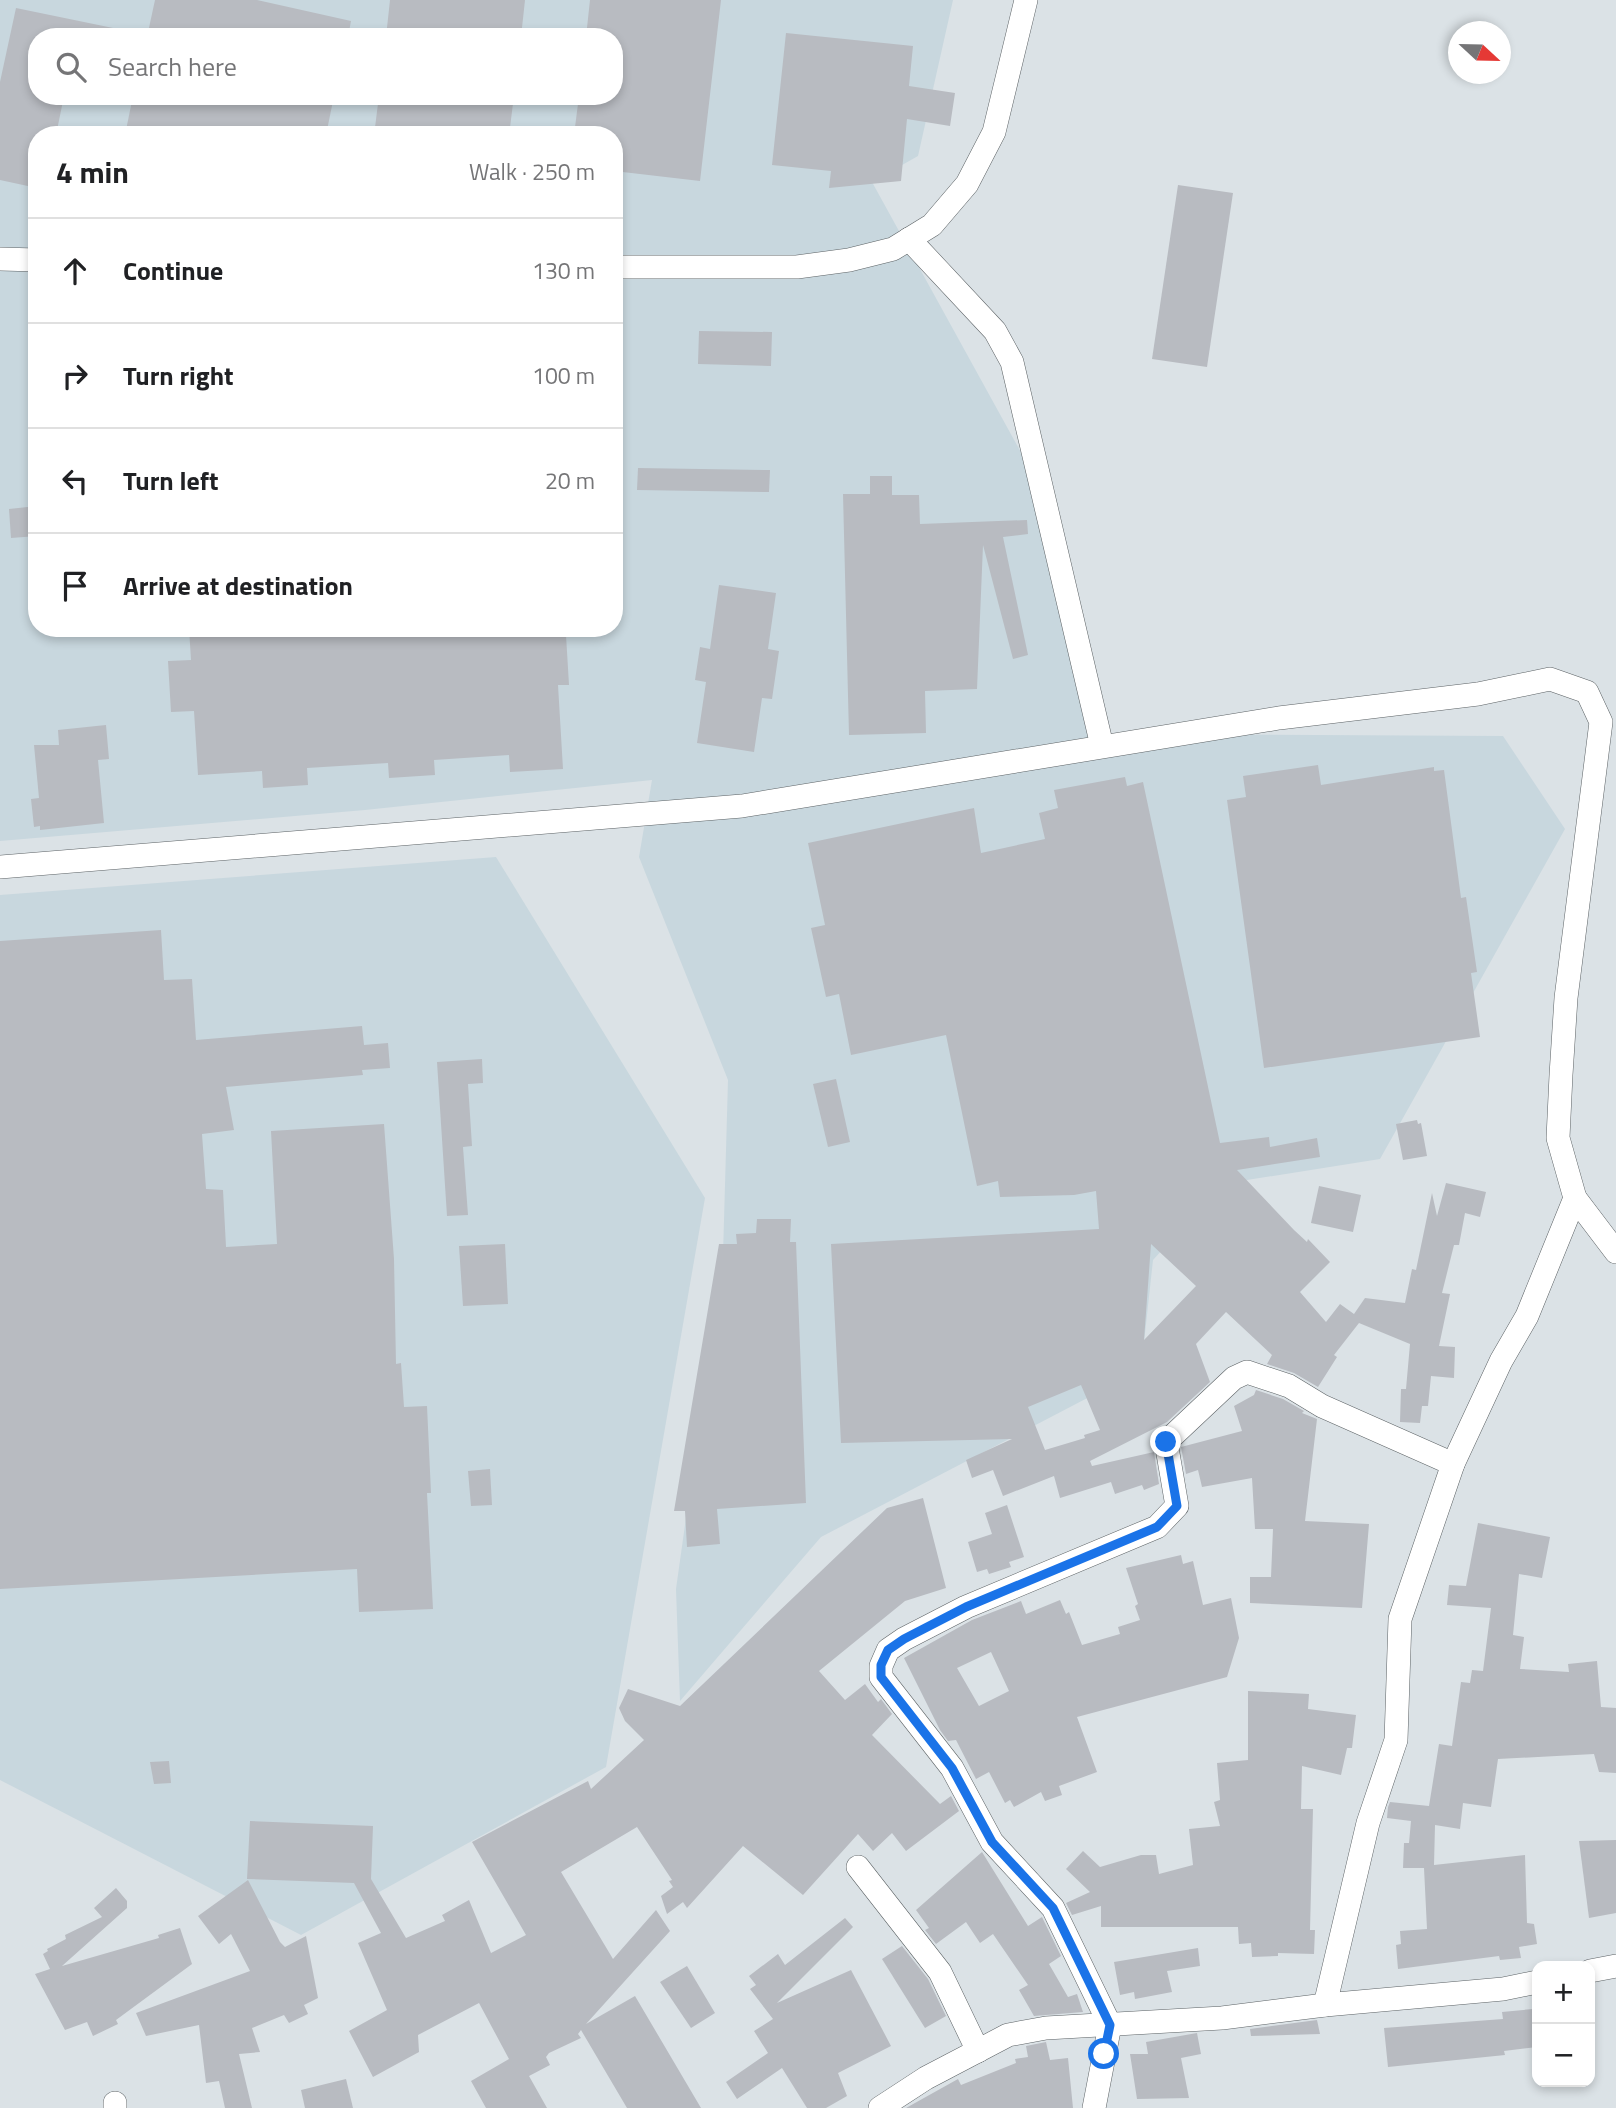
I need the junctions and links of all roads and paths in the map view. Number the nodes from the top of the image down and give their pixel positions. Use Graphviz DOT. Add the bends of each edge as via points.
graph roads {
  1 [pos="1026,0"];
  2 [pos="909,239"];
  3 [pos="0,259"];
  4 [pos="28,260"];
  5 [pos="623,267"];
  6 [pos="1102,746"];
  7 [pos="0,867"];
  8 [pos="1575,1198"];
  9 [pos="1616,1252"];
  10 [pos="1453,1464"];
  11 [pos="858,1867"];
  12 [pos="1616,1966"];
  13 [pos="1595,1970"];
  14 [pos="1532,1983"];
  15 [pos="1325,2005"];
  16 [pos="1110,2025"];
  17 [pos="978,2051"];
  18 [pos="914,2099"];
  19 [pos="880,2108"];
  20 [pos="1094,2108"];
  1 -- 2 [label="street" via="994,132 967,184 932,225"];
  2 -- 5 [label="street" via="893,249 849,260 797,267"];
  2 -- 6 [label="street" via="995,331 1012,362"];
  3 -- 4 [label="street"];
  6 -- 7 [label="street" via="741,806"];
  6 -- 8 [label="street" via="1478,694 1550,679 1587,692 1601,722 1566,998 1558,1138"];
  8 -- 9 [label="street"];
  8 -- 10 [label="street" via="1527,1316"];
  10 -- 15 [label="street" via="1400,1619 1396,1740 1368,1823"];
  10 -- 16 [label="street" via="1247,1372 1234,1378 1166,1442 1177,1506 1157,1527 966,1607 888,1650 881,1677 952,1768 992,1842 1053,1908"];
  11 -- 17 [label="street" via="940,1972"];
  12 -- 13 [label="street"];
  14 -- 15 [label="street"];
  15 -- 16 [label="street"];
  16 -- 17 [label="street" via="1008,2035"];
  16 -- 20 [label="street"];
  17 -- 18 [label="street" via="926,2078"];
  18 -- 19 [label="street"];
}
